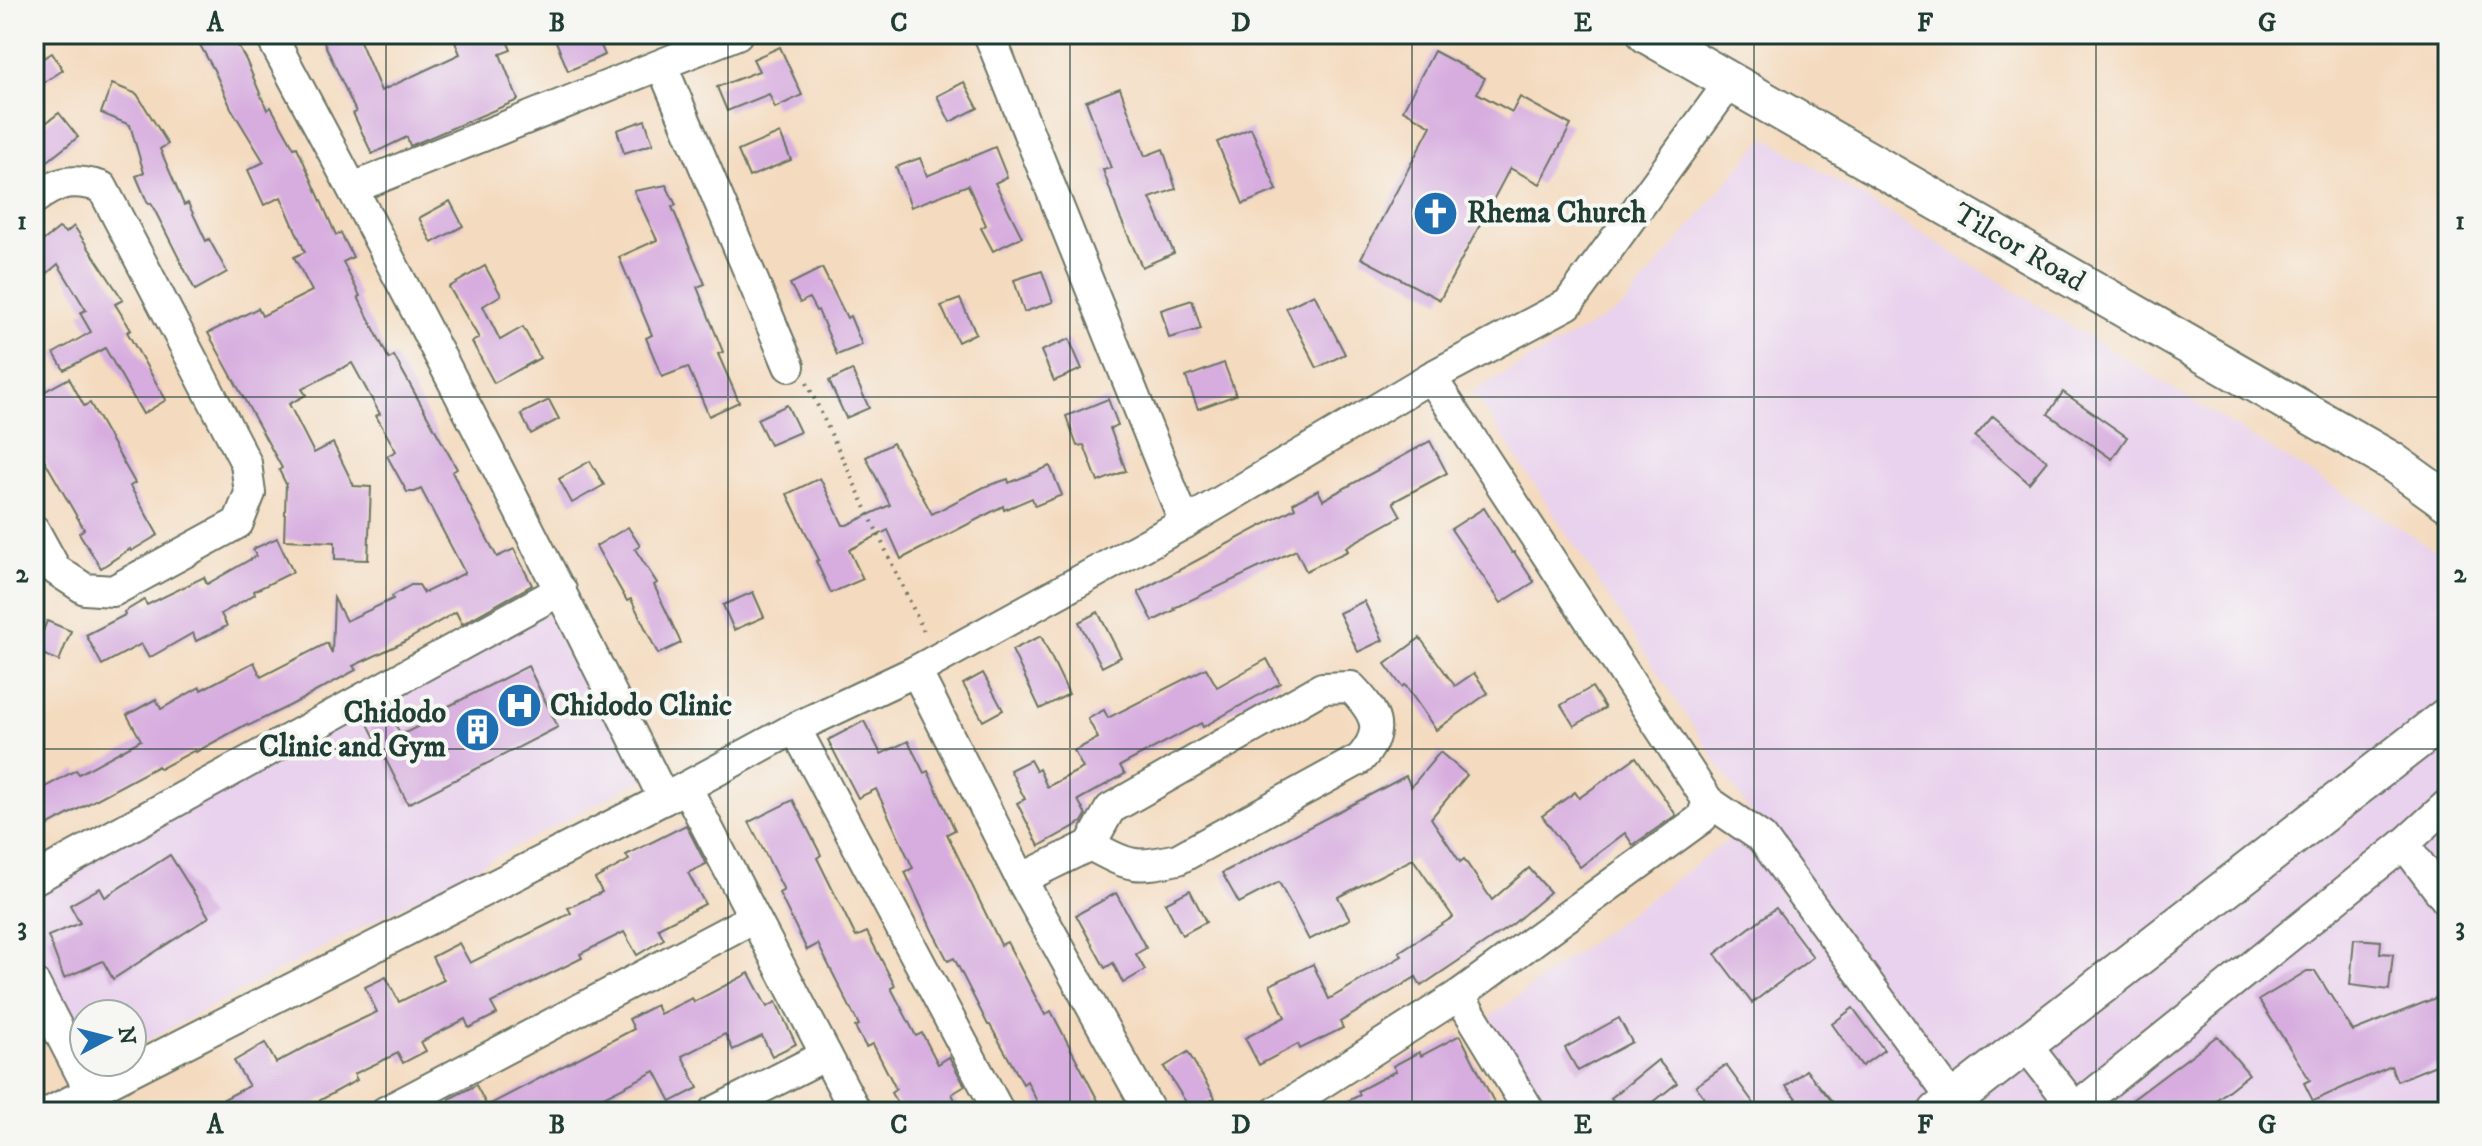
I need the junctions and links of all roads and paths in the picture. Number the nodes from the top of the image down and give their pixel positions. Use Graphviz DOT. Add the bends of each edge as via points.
graph roads {
  1 [pos="270,34"];
  2 [pos="737,34"];
  3 [pos="989,34"];
  4 [pos="1647,34"];
  5 [pos="662,66"];
  6 [pos="1730,82"];
  7 [pos="353,188"];
  8 [pos="34,199"];
  9 [pos="789,366"];
  10 [pos="1431,377"];
  11 [pos="2391,461"];
  12 [pos="2448,469"];
  13 [pos="2448,502"];
  14 [pos="1185,523"];
  15 [pos="34,530"];
  16 [pos="561,590"];
  17 [pos="927,665"];
  18 [pos="795,728"];
  19 [pos="2444,728"];
  20 [pos="675,793"];
  21 [pos="1708,801"];
  22 [pos="2448,804"];
  23 [pos="2404,844"];
  24 [pos="1090,845"];
  25 [pos="34,879"];
  26 [pos="1021,879"];
  27 [pos="2448,902"];
  28 [pos="753,918"];
  29 [pos="34,983"];
  30 [pos="1459,995"];
  31 [pos="2025,1044"];
  32 [pos="826,1055"];
  33 [pos="90,1091"];
  34 [pos="1946,1106"];
  35 [pos="2073,1110"];
  36 [pos="50,1112"];
  37 [pos="385,1112"];
  38 [pos="714,1112"];
  39 [pos="856,1112"];
  40 [pos="999,1112"];
  41 [pos="1150,1112"];
  42 [pos="1276,1112"];
  43 [pos="1530,1112"];
  1 -- 7 [label="street"];
  2 -- 5 [label="street"];
  3 -- 14 [label="street"];
  4 -- 6 [label="street, Tilcor Road"];
  5 -- 7 [label="street"];
  5 -- 9 [label="street"];
  6 -- 10 [label="street" via="1568,304"];
  6 -- 11 [label="street, Tilcor Road"];
  7 -- 16 [label="street"];
  8 -- 15 [label="street" via="54,185 80,180 102,187 246,463 250,493 238,523 113,591 85,589 56,570"];
  9 -- 17 [label="path" via="805,378"];
  10 -- 14 [label="street"];
  10 -- 21 [label="street"];
  11 -- 12 [label="street"];
  11 -- 13 [label="street, Tilcor Road"];
  14 -- 17 [label="street"];
  16 -- 20 [label="street"];
  16 -- 25 [label="street"];
  17 -- 18 [label="street"];
  17 -- 26 [label="street"];
  18 -- 20 [label="street"];
  18 -- 40 [label="street"];
  19 -- 31 [label="street"];
  20 -- 28 [label="street"];
  20 -- 33 [label="street"];
  21 -- 30 [label="street" via="1702,818"];
  21 -- 34 [label="street" via="1762,838"];
  22 -- 23 [label="street"];
  23 -- 27 [label="street"];
  23 -- 35 [label="street"];
  24 -- 24 [label="street" via="1110,809 1322,688 1351,687 1369,706 1377,728 1372,746 1360,759 1178,859 1128,865"];
  24 -- 26 [label="street"];
  26 -- 41 [label="street"];
  28 -- 32 [label="street"];
  28 -- 37 [label="street"];
  29 -- 33 [label="street"];
  30 -- 42 [label="street"];
  30 -- 43 [label="street"];
  31 -- 34 [label="street"];
  31 -- 35 [label="street"];
  32 -- 38 [label="street"];
  32 -- 39 [label="street"];
  33 -- 36 [label="street"];
}
